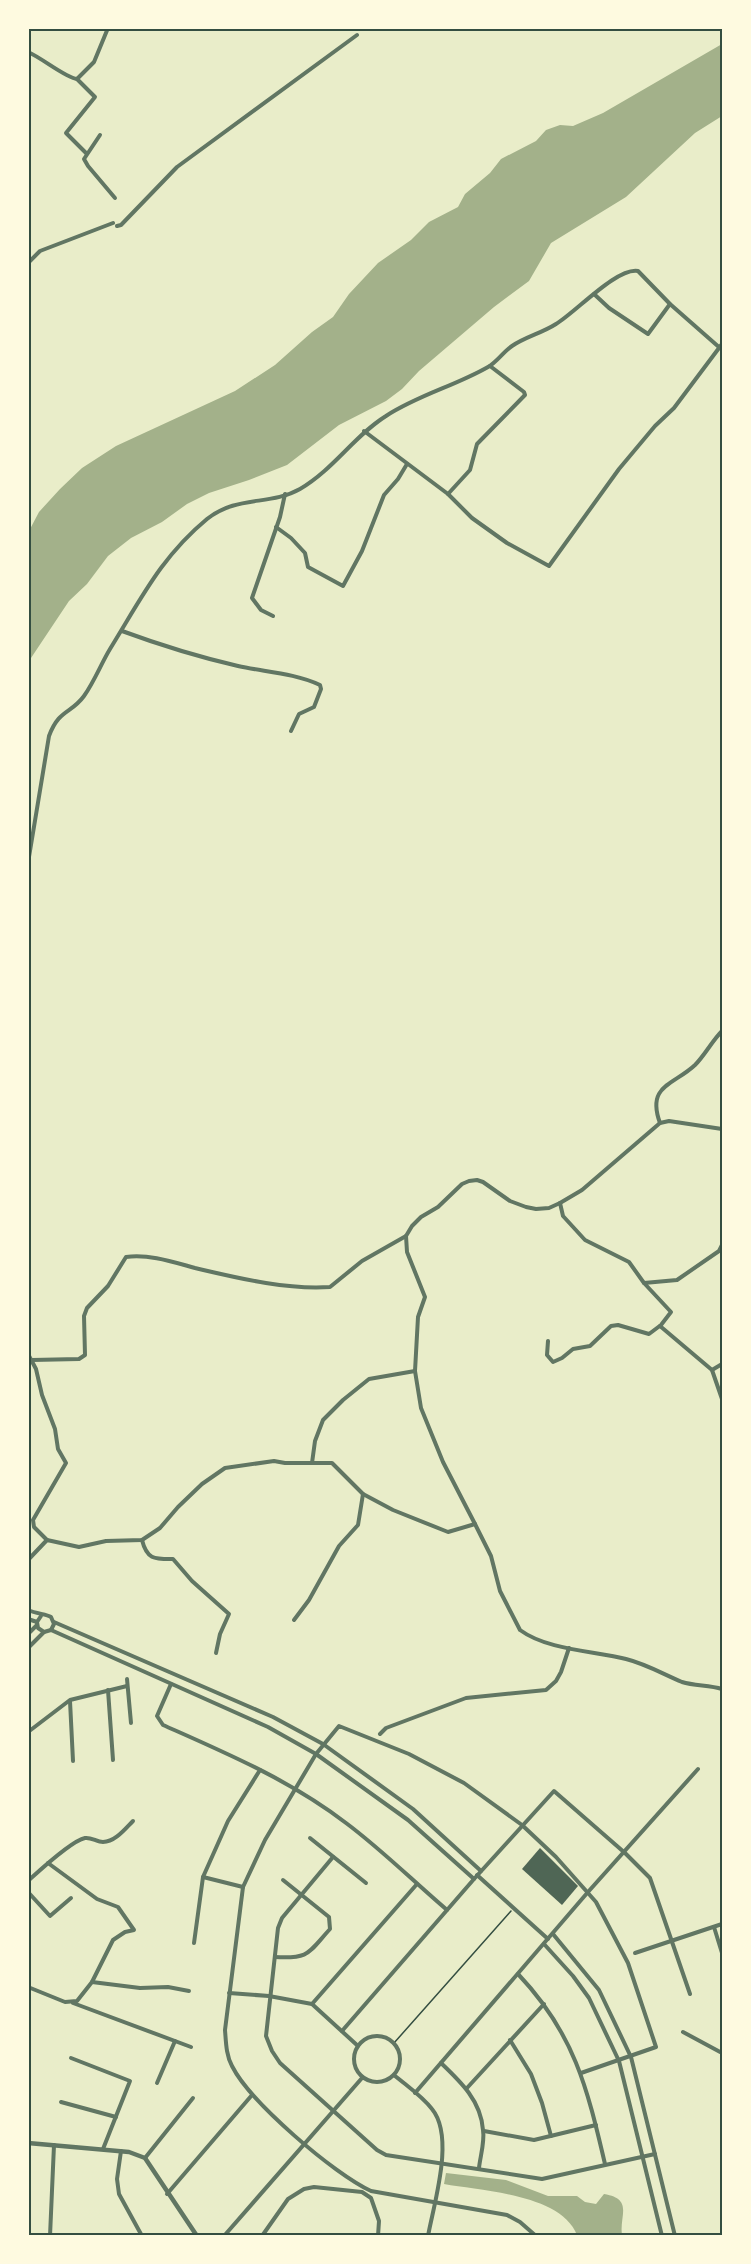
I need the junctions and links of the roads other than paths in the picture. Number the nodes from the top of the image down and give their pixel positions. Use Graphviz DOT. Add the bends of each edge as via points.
graph roads {
  1 [pos="108,28"];
  2 [pos="357,35"];
  3 [pos="28,52"];
  4 [pos="77,79"];
  5 [pos="100,135"];
  6 [pos="86,153"];
  7 [pos="115,198"];
  8 [pos="28,263"];
  9 [pos="594,294"];
  10 [pos="670,304"];
  11 [pos="721,346"];
  12 [pos="490,366"];
  13 [pos="364,431"];
  14 [pos="407,464"];
  15 [pos="285,494"];
  16 [pos="448,494"];
  17 [pos="276,527"];
  18 [pos="273,616"];
  19 [pos="122,631"];
  20 [pos="291,731"];
  21 [pos="28,864"];
  22 [pos="723,1031"];
  23 [pos="660,1123"];
  24 [pos="723,1129"];
  25 [pos="560,1203"];
  26 [pos="406,1236"];
  27 [pos="723,1245"];
  28 [pos="644,1283"];
  29 [pos="660,1326"];
  30 [pos="548,1341"];
  31 [pos="28,1354"];
  32 [pos="32,1360"];
  33 [pos="723,1364"];
  34 [pos="712,1370"];
  35 [pos="415,1371"];
  36 [pos="723,1400"];
  37 [pos="312,1462"];
  38 [pos="363,1494"];
  39 [pos="475,1524"];
  40 [pos="47,1540"];
  41 [pos="142,1540"];
  42 [pos="28,1560"];
  43 [pos="28,1610"];
  44 [pos="41,1616"];
  45 [pos="28,1619"];
  46 [pos="294,1620"];
  47 [pos="54,1622"];
  48 [pos="37,1624"];
  49 [pos="51,1630"];
  50 [pos="44,1632"];
  51 [pos="28,1634"];
  52 [pos="28,1647"];
  53 [pos="570,1648"];
  54 [pos="216,1653"];
  55 [pos="127,1679"];
  56 [pos="171,1684"];
  57 [pos="128,1686"];
  58 [pos="723,1689"];
  59 [pos="108,1690"];
  60 [pos="70,1700"];
  61 [pos="131,1723"];
  62 [pos="28,1732"];
  63 [pos="380,1734"];
  64 [pos="323,1744"];
  65 [pos="316,1754"];
  66 [pos="113,1760"];
  67 [pos="73,1761"];
  68 [pos="699,1769"];
  69 [pos="260,1770"];
  70 [pos="296,1790"];
  71 [pos="133,1821"];
  72 [pos="522,1825"];
  73 [pos="310,1838"];
  74 [pos="626,1853"];
  75 [pos="333,1857"];
  76 [pos="48,1863"];
  77 [pos="479,1873"];
  78 [pos="203,1877"];
  79 [pos="474,1879"];
  80 [pos="283,1880"];
  81 [pos="28,1881"];
  82 [pos="366,1883"];
  83 [pos="417,1884"];
  84 [pos="243,1887"];
  85 [pos="28,1892"];
  86 [pos="588,1893"];
  87 [pos="302,1895"];
  88 [pos="71,1898"];
  89 [pos="447,1910"];
  90 [pos="723,1924"];
  91 [pos="714,1927"];
  92 [pos="553,1934"];
  93 [pos="548,1939"];
  94 [pos="672,1941"];
  95 [pos="194,1943"];
  96 [pos="544,1944"];
  97 [pos="635,1953"];
  98 [pos="723,1953"];
  99 [pos="275,1956"];
  100 [pos="518,1974"];
  101 [pos="92,1982"];
  102 [pos="28,1987"];
  103 [pos="189,1991"];
  104 [pos="229,1993"];
  105 [pos="690,1994"];
  106 [pos="269,1996"];
  107 [pos="72,2002"];
  108 [pos="312,2004"];
  109 [pos="544,2004"];
  110 [pos="342,2031"];
  111 [pos="683,2032"];
  112 [pos="510,2040"];
  113 [pos="175,2041"];
  114 [pos="358,2046"];
  115 [pos="191,2047"];
  116 [pos="723,2053"];
  117 [pos="631,2057"];
  118 [pos="71,2058"];
  119 [pos="619,2061"];
  120 [pos="441,2063"];
  121 [pos="581,2073"];
  122 [pos="394,2075"];
  123 [pos="362,2078"];
  124 [pos="157,2083"];
  125 [pos="467,2088"];
  126 [pos="415,2093"];
  127 [pos="252,2095"];
  128 [pos="193,2098"];
  129 [pos="61,2102"];
  130 [pos="334,2110"];
  131 [pos="116,2117"];
  132 [pos="596,2125"];
  133 [pos="484,2131"];
  134 [pos="551,2136"];
  135 [pos="28,2143"];
  136 [pos="305,2143"];
  137 [pos="54,2145"];
  138 [pos="103,2149"];
  139 [pos="121,2151"];
  140 [pos="655,2154"];
  141 [pos="642,2156"];
  142 [pos="145,2158"];
  143 [pos="442,2162"];
  144 [pos="605,2164"];
  145 [pos="479,2168"];
  146 [pos="168,2194"];
  147 [pos="435,2203"];
  148 [pos="50,2235"];
  149 [pos="142,2235"];
  150 [pos="197,2235"];
  151 [pos="224,2235"];
  152 [pos="262,2235"];
  153 [pos="378,2235"];
  154 [pos="428,2235"];
  155 [pos="536,2235"];
  156 [pos="662,2235"];
  157 [pos="675,2235"];
  1 -- 4 [label="street" via="94,62"];
  2 -- 8 [label="street" via="177,167 121,225 40,251"];
  3 -- 4 [label="street"];
  4 -- 6 [label="street" via="95,97 66,135"];
  5 -- 6 [label="street"];
  6 -- 7 [label="street" via="85,163"];
  9 -- 10 [label="street" via="634,270"];
  9 -- 10 [label="street" via="648,334"];
  9 -- 12 [label="street" via="559,323 513,346"];
  10 -- 11 [label="street"];
  11 -- 16 [label="street" via="674,408 619,469 549,566 507,543 472,518"];
  12 -- 13 [label="street" via="403,405"];
  12 -- 16 [label="street" via="525,395 477,444 470,470"];
  13 -- 14 [label="street"];
  13 -- 15 [label="street" via="332,465 300,489"];
  14 -- 16 [label="street"];
  14 -- 17 [label="street" via="384,495 343,586 308,567 305,552"];
  15 -- 17 [label="street"];
  15 -- 19 [label="street" via="236,503 207,519 157,571"];
  17 -- 18 [label="street" via="252,598 261,610"];
  19 -- 20 [label="street" via="209,658 320,685 314,707 298,714"];
  19 -- 21 [label="street" via="85,695 53,726"];
  22 -- 23 [label="street" via="694,1066 661,1090 655,1108"];
  23 -- 24 [label="street"];
  23 -- 25 [label="street" via="582,1190"];
  25 -- 26 [label="street" via="536,1209 526,1207 483,1182 469,1181 421,1217"];
  25 -- 28 [label="street" via="563,1216 585,1240 629,1262"];
  26 -- 32 [label="street" via="362,1261 330,1287 282,1284 166,1260 126,1257 108,1286 87,1308 85,1355 79,1359"];
  26 -- 35 [label="street" via="407,1252 425,1297 418,1317"];
  27 -- 28 [label="street" via="677,1281"];
  28 -- 29 [label="street" via="671,1311"];
  29 -- 30 [label="street" via="647,1335 611,1326 590,1346 573,1349 553,1362 547,1355"];
  29 -- 34 [label="street"];
  31 -- 32 [label="street"];
  32 -- 40 [label="street" via="58,1449 66,1463 33,1520 34,1527"];
  33 -- 34 [label="street"];
  34 -- 36 [label="street"];
  35 -- 37 [label="street" via="369,1379 343,1400 323,1420"];
  35 -- 39 [label="street" via="423,1413"];
  37 -- 38 [label="street" via="332,1462"];
  37 -- 41 [label="street" via="264,1461 225,1468"];
  38 -- 39 [label="street" via="443,1530 456,1531"];
  38 -- 46 [label="street" via="358,1525 339,1545"];
  39 -- 53 [label="street" via="500,1591 520,1630 535,1640"];
  40 -- 41 [label="street" via="79,1547"];
  40 -- 42 [label="street"];
  41 -- 54 [label="street" via="149,1555 157,1560 173,1559 229,1614"];
  43 -- 44 [label="street"];
  44 -- 47 [label="street" via="49,1615"];
  44 -- 48 [label="street"];
  45 -- 48 [label="street"];
  47 -- 49 [label="street"];
  47 -- 64 [label="street" via="273,1717"];
  48 -- 50 [label="street"];
  48 -- 51 [label="street"];
  49 -- 50 [label="street"];
  49 -- 56 [label="street"];
  50 -- 52 [label="street"];
  53 -- 58 [label="street" via="630,1660 683,1682"];
  53 -- 63 [label="street" via="556,1681 546,1690 466,1698 386,1728"];
  55 -- 57 [label="street"];
  56 -- 65 [label="street" via="268,1727"];
  56 -- 69 [label="street" via="157,1716 163,1725"];
  57 -- 59 [label="street"];
  57 -- 61 [label="street"];
  59 -- 60 [label="street"];
  59 -- 66 [label="street"];
  60 -- 62 [label="street"];
  60 -- 67 [label="street"];
  64 -- 65 [label="street"];
  64 -- 72 [label="street" via="339,1726 398,1749 464,1783"];
  64 -- 77 [label="street" via="413,1809"];
  65 -- 70 [label="street"];
  65 -- 79 [label="street" via="408,1820"];
  68 -- 74 [label="street"];
  69 -- 70 [label="street"];
  69 -- 78 [label="street" via="228,1821"];
  70 -- 83 [label="street" via="344,1821"];
  70 -- 84 [label="street" via="259,1850"];
  71 -- 76 [label="street" via="109,1841 85,1838"];
  72 -- 74 [label="street" via="554,1791"];
  72 -- 77 [label="street"];
  72 -- 86 [label="street"];
  73 -- 75 [label="street"];
  74 -- 86 [label="street"];
  74 -- 94 [label="street" via="651,1878"];
  75 -- 82 [label="street"];
  75 -- 87 [label="street"];
  76 -- 81 [label="street"];
  76 -- 101 [label="street" via="97,1899 118,1907 134,1930 113,1940"];
  77 -- 79 [label="street"];
  77 -- 93 [label="street"];
  78 -- 84 [label="street"];
  78 -- 95 [label="street"];
  79 -- 89 [label="street"];
  80 -- 87 [label="street"];
  83 -- 89 [label="street"];
  83 -- 108 [label="street"];
  84 -- 104 [label="street"];
  85 -- 88 [label="street" via="51,1916"];
  86 -- 92 [label="street"];
  86 -- 117 [label="street" via="628,1963 656,2047"];
  87 -- 99 [label="street" via="282,1918"];
  87 -- 99 [label="street" via="329,1917 330,1929 307,1954 298,1958"];
  89 -- 110 [label="street"];
  90 -- 91 [label="street"];
  91 -- 94 [label="street"];
  91 -- 98 [label="street"];
  92 -- 93 [label="street"];
  92 -- 117 [label="street" via="599,1990"];
  93 -- 96 [label="street"];
  94 -- 97 [label="street"];
  94 -- 105 [label="street"];
  96 -- 100 [label="street"];
  96 -- 119 [label="street" via="589,1998"];
  99 -- 106 [label="street"];
  100 -- 109 [label="street"];
  100 -- 120 [label="street"];
  101 -- 103 [label="street"];
  101 -- 107 [label="street"];
  102 -- 107 [label="street"];
  104 -- 106 [label="street"];
  104 -- 127 [label="street" via="227,2051 232,2066"];
  106 -- 108 [label="street"];
  106 -- 130 [label="street" via="266,2036 272,2051 280,2063"];
  107 -- 113 [label="street"];
  108 -- 110 [label="street"];
  109 -- 112 [label="street"];
  109 -- 121 [label="street"];
  110 -- 114 [label="street"];
  111 -- 116 [label="street"];
  112 -- 125 [label="street"];
  112 -- 134 [label="street" via="531,2073"];
  113 -- 115 [label="street"];
  113 -- 124 [label="street"];
  114 -- 122 [label="street" via="371,2037 387,2038 394,2043 400,2062"];
  114 -- 123 [label="street" via="354,2066"];
  117 -- 119 [label="street"];
  117 -- 140 [label="street"];
  118 -- 131 [label="street" via="130,2081"];
  119 -- 121 [label="street"];
  119 -- 141 [label="street"];
  120 -- 125 [label="street"];
  120 -- 126 [label="street"];
  121 -- 132 [label="street"];
  122 -- 123 [label="street" via="382,2082"];
  122 -- 126 [label="street"];
  123 -- 130 [label="street"];
  125 -- 133 [label="street"];
  126 -- 143 [label="street" via="433,2110 441,2127"];
  127 -- 136 [label="street"];
  127 -- 146 [label="street"];
  128 -- 142 [label="street"];
  129 -- 131 [label="street"];
  130 -- 136 [label="street"];
  130 -- 143 [label="street" via="386,2155"];
  131 -- 138 [label="street"];
  132 -- 134 [label="street"];
  132 -- 144 [label="street"];
  133 -- 134 [label="street" via="534,2140"];
  133 -- 145 [label="street"];
  135 -- 137 [label="street"];
  136 -- 147 [label="street" via="363,2188"];
  136 -- 151 [label="street"];
  137 -- 138 [label="street"];
  137 -- 148 [label="street"];
  138 -- 139 [label="street"];
  139 -- 142 [label="street"];
  139 -- 149 [label="street" via="119,2194"];
  140 -- 141 [label="street"];
  140 -- 157 [label="street"];
  141 -- 144 [label="street"];
  141 -- 156 [label="street"];
  142 -- 146 [label="street"];
  143 -- 145 [label="street"];
  143 -- 147 [label="street"];
  144 -- 145 [label="street" via="542,2179"];
  146 -- 150 [label="street"];
  147 -- 154 [label="street"];
  147 -- 155 [label="street" via="507,2215"];
  152 -- 153 [label="street" via="288,2199 314,2187 362,2192 371,2198 379,2221"];
}
